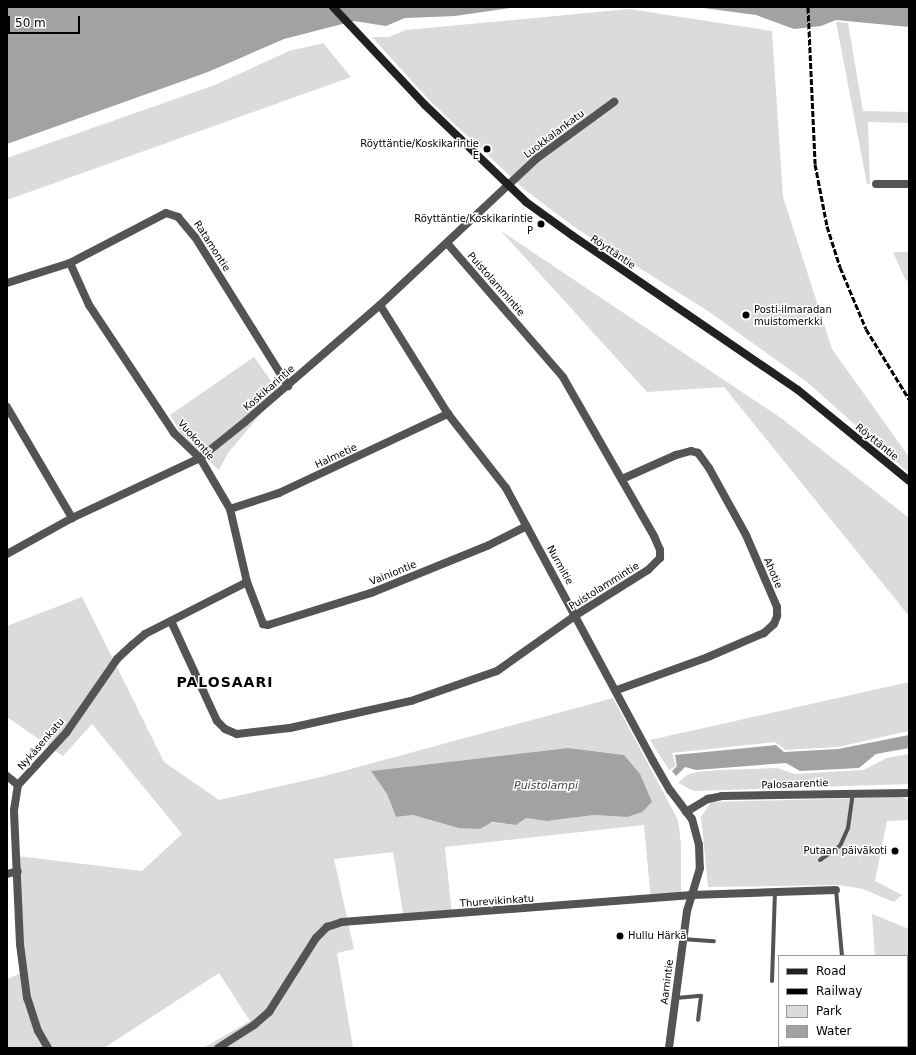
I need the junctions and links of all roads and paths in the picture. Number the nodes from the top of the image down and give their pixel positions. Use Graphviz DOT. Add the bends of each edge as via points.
graph roads {
  1 [pos="333,7"];
  2 [pos="614,102"];
  3 [pos="876,184"];
  4 [pos="909,184"];
  5 [pos="507,185"];
  6 [pos="447,243"];
  7 [pos="70,263"];
  8 [pos="7,283"];
  9 [pos="380,305"];
  10 [pos="288,386"];
  11 [pos="8,411"];
  12 [pos="448,414"];
  13 [pos="200,458"];
  14 [pos="622,479"];
  15 [pos="909,481"];
  16 [pos="230,509"];
  17 [pos="72,518"];
  18 [pos="527,526"];
  19 [pos="7,554"];
  20 [pos="247,582"];
  21 [pos="576,615"];
  22 [pos="171,621"];
  23 [pos="263,624"];
  24 [pos="617,690"];
  25 [pos="7,776"];
  26 [pos="18,785"];
  27 [pos="853,792"];
  28 [pos="909,793"];
  29 [pos="686,812"];
  30 [pos="820,860"];
  31 [pos="18,871"];
  32 [pos="7,874"];
  33 [pos="836,890"];
  34 [pos="774,892"];
  35 [pos="692,895"];
  36 [pos="682,939"];
  37 [pos="714,941"];
  38 [pos="842,955"];
  39 [pos="772,981"];
  40 [pos="675,998"];
  41 [pos="698,1020"];
  42 [pos="48,1048"];
  43 [pos="218,1048"];
  44 [pos="669,1048"];
  1 -- 5 [label="street, Röyttäntie" via="425,105"];
  2 -- 5 [label="street, Luokkalankatu" via="536,159"];
  3 -- 4 [label="street"];
  5 -- 6 [label="street, Koskikarintie"];
  5 -- 15 [label="street, Röyttäntie" via="572,236 798,390"];
  6 -- 9 [label="street, Koskikarintie"];
  6 -- 14 [label="street, Puistolammintie" via="563,377"];
  7 -- 8 [label="street, Ratamontie"];
  7 -- 10 [label="street, Ratamontie" via="130,234 156,217 166,213 178,217 195,237"];
  7 -- 13 [label="street, Vuokontie" via="89,305 174,433"];
  9 -- 10 [label="street, Koskikarintie"];
  9 -- 12 [label="street, Nurmitie"];
  10 -- 13 [label="street, Koskikarintie"];
  11 -- 17 [label="street"];
  12 -- 16 [label="street, Halmetie" via="279,494"];
  12 -- 18 [label="street, Nurmitie" via="506,488"];
  13 -- 16 [label="street, Vuokontie"];
  13 -- 17 [label="street, Koskikarintie"];
  14 -- 21 [label="street, Puistolammintie" via="654,536 660,550 660,558 648,570"];
  14 -- 24 [label="street, Ahotie" via="676,455 691,451 698,453 746,535 777,607 777,616 774,624 764,633 708,657"];
  16 -- 20 [label="street, Vuokontie"];
  17 -- 19 [label="street, Koskikarintie"];
  18 -- 21 [label="street, Nurmitie"];
  18 -- 23 [label="street, Vainiontie" via="489,545 371,593 268,625"];
  20 -- 22 [label="street, Nykäsenkatu"];
  20 -- 23 [label="street, Vuokontie"];
  21 -- 22 [label="street, Puistolammintie" via="516,660 477,679 411,701 290,728 237,734 225,730 217,721"];
  21 -- 24 [label="street, Nurmitie"];
  22 -- 26 [label="street, Nykäsenkatu" via="145,634 117,659 66,733"];
  24 -- 29 [label="street, Nurmitie" via="670,790"];
  25 -- 26 [label="street"];
  26 -- 31 [label="street, Nykäsenkatu" via="14,810"];
  27 -- 28 [label="street, Palosaarentie"];
  27 -- 29 [label="street, Palosaarentie" via="722,796 708,799"];
  27 -- 30 [label="lane" via="848,828 840,846"];
  29 -- 35 [label="street, Nurmitie" via="692,820 699,844 700,868"];
  31 -- 32 [label="street"];
  31 -- 42 [label="street, Nykäsenkatu" via="20,944 27,998 38,1030"];
  33 -- 34 [label="street, Thurevikinkatu"];
  33 -- 38 [label="lane"];
  34 -- 35 [label="street, Thurevikinkatu"];
  34 -- 39 [label="lane"];
  35 -- 36 [label="street, Aarnintie"];
  35 -- 43 [label="street, Thurevikinkatu" via="342,922 327,927 316,938 269,1012"];
  36 -- 37 [label="lane"];
  36 -- 40 [label="street, Aarnintie"];
  40 -- 41 [label="lane" via="701,996"];
  40 -- 44 [label="street, Aarnintie"];
}
